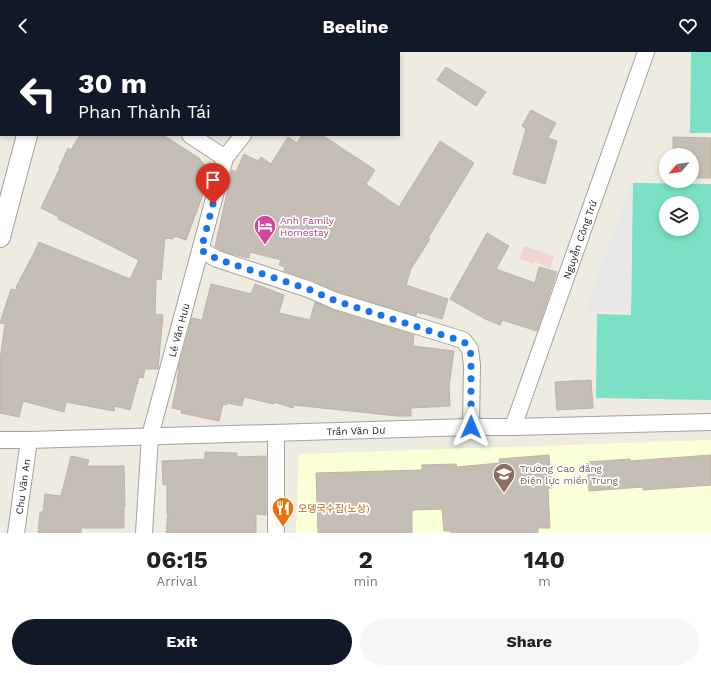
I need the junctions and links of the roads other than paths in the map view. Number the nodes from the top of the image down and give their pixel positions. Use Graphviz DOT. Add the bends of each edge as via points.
graph roads {
  1 [pos="646,52"];
  2 [pos="27,136"];
  3 [pos="192,136"];
  4 [pos="242,136"];
  5 [pos="225,158"];
  6 [pos="0,237"];
  7 [pos="201,250"];
  8 [pos="711,422"];
  9 [pos="471,427"];
  10 [pos="513,427"];
  11 [pos="276,433"];
  12 [pos="150,436"];
  13 [pos="0,440"];
  14 [pos="29,440"];
  15 [pos="16,533"];
  16 [pos="144,533"];
  17 [pos="276,533"];
  1 -- 10 [label="street, Nguyễn Công Trứ"];
  2 -- 6 [label="street"];
  3 -- 5 [label="street"];
  4 -- 5 [label="street, Lê Văn Hưu"];
  5 -- 7 [label="street, Lê Văn Hưu"];
  7 -- 9 [label="street" via="217,259 336,301 463,340 470,349 472,365"];
  7 -- 12 [label="street, Lê Văn Hưu"];
  8 -- 10 [label="street, Trần Văn Dư"];
  9 -- 10 [label="street, Trần Văn Dư"];
  9 -- 11 [label="street, Trần Văn Dư"];
  11 -- 12 [label="street, Trần Văn Dư"];
  11 -- 17 [label="street"];
  12 -- 14 [label="street, Trần Văn Dư"];
  12 -- 16 [label="street, Lê Văn Hưu"];
  13 -- 14 [label="street, Trần Văn Dư"];
  14 -- 15 [label="street, Chu Văn An"];
}
